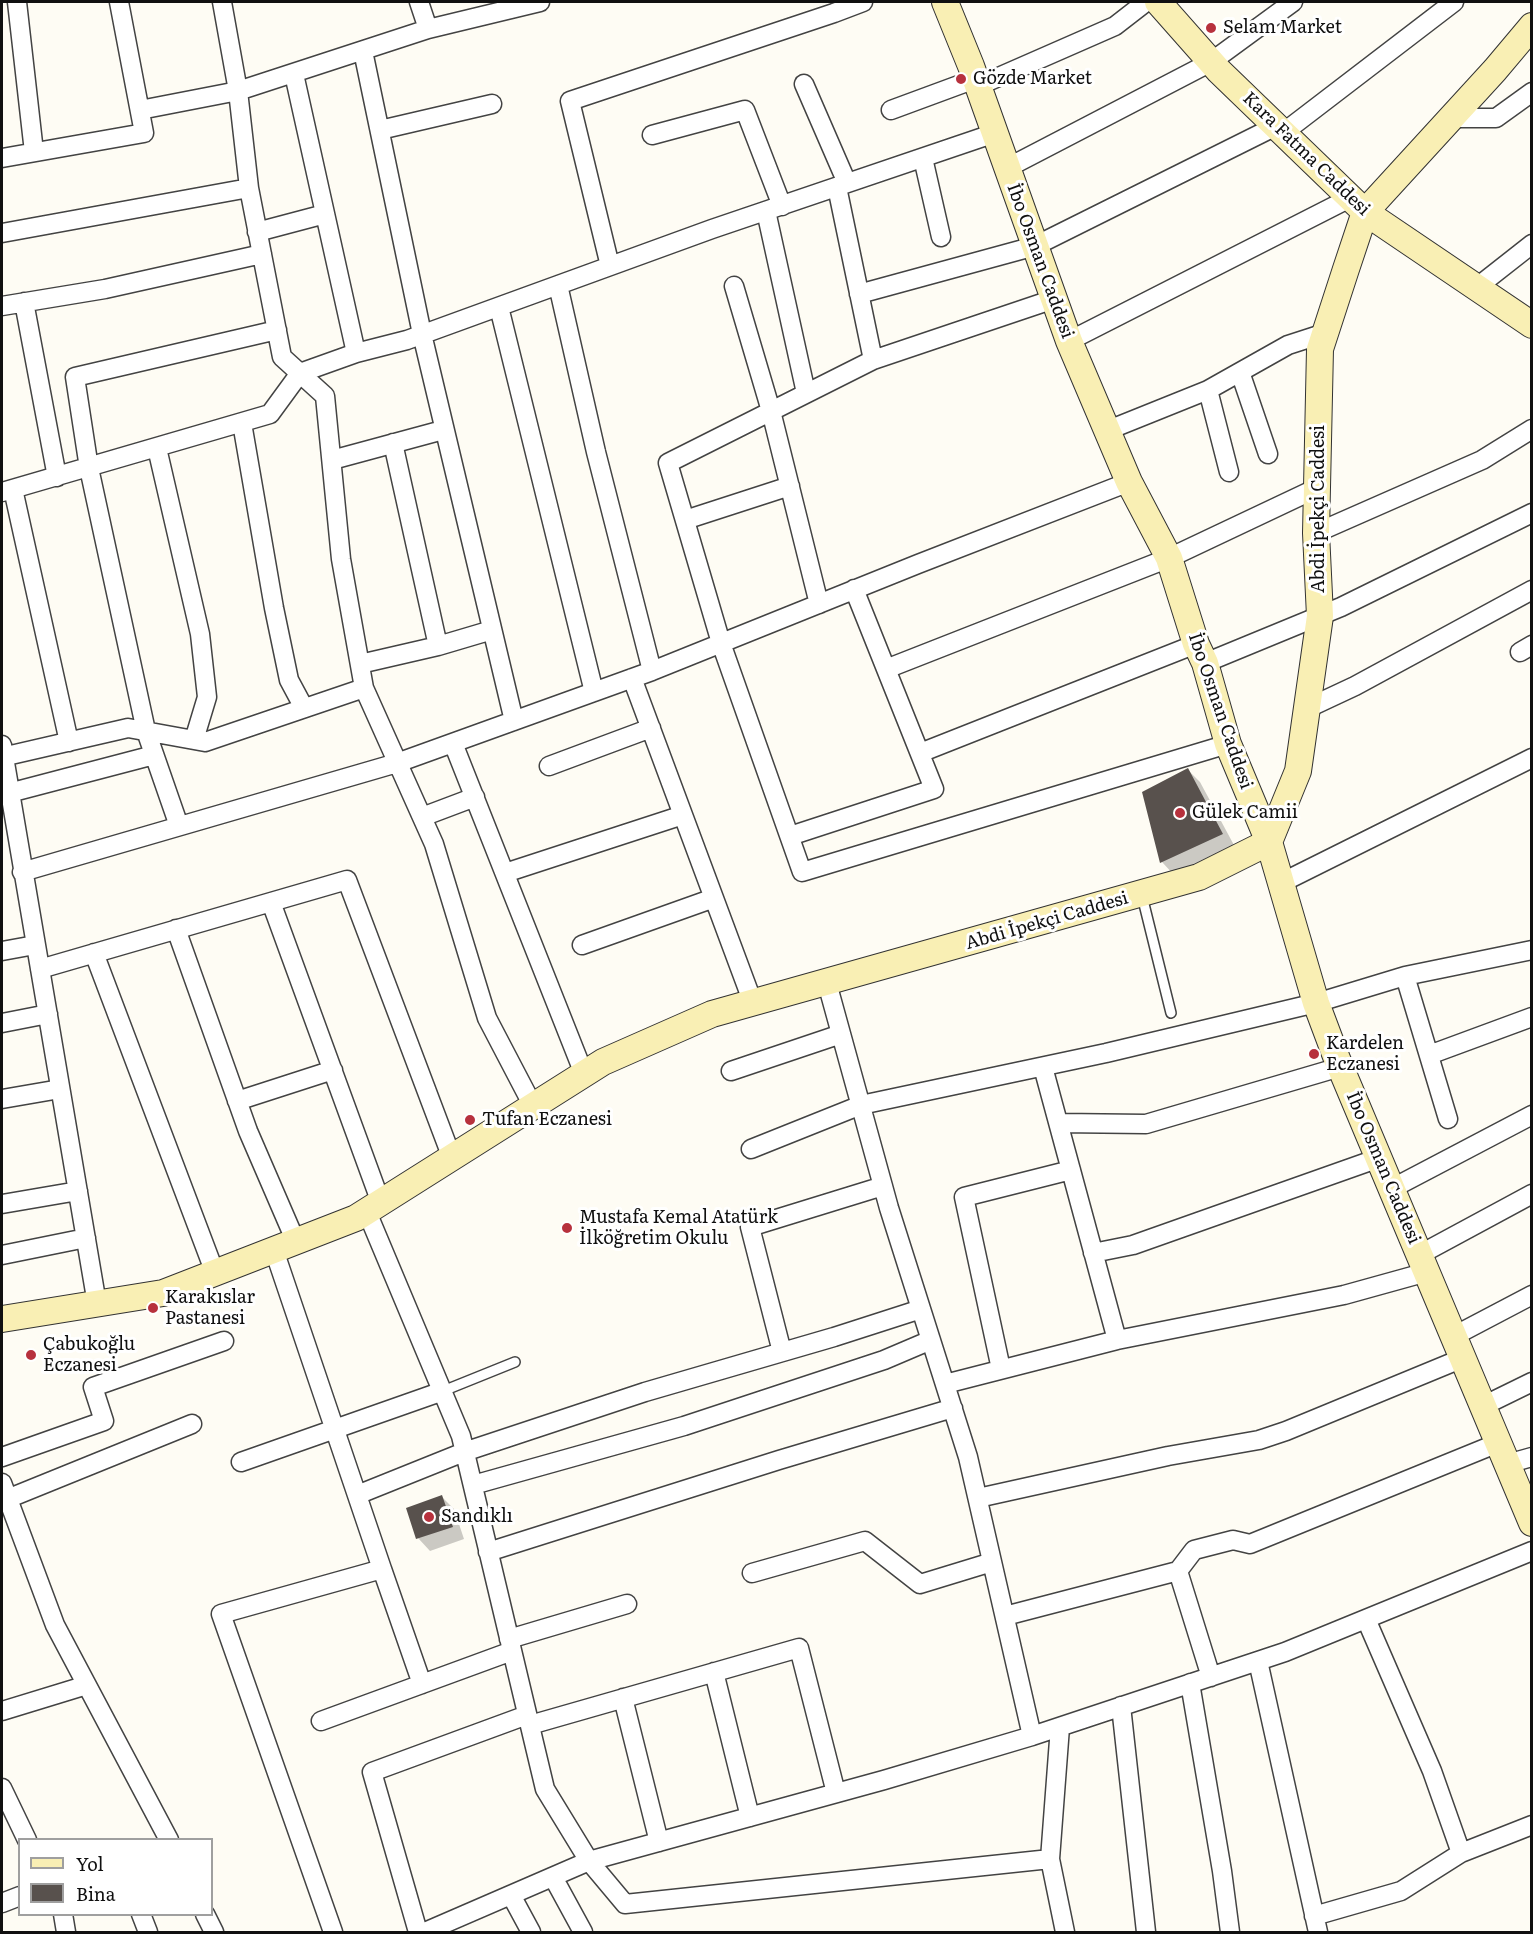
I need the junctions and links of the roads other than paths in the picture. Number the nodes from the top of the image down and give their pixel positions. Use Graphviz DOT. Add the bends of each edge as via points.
graph roads {
  1 [pos="16,2"];
  2 [pos="119,2"];
  3 [pos="222,2"];
  4 [pos="419,2"];
  5 [pos="540,2"];
  6 [pos="863,2"];
  7 [pos="1146,2"];
  8 [pos="1158,2"];
  9 [pos="1293,2"];
  10 [pos="1454,2"];
  11 [pos="952,4"];
  12 [pos="1532,26"];
  13 [pos="428,29"];
  14 [pos="363,51"];
  15 [pos="1211,62"];
  16 [pos="294,74"];
  17 [pos="976,83"];
  18 [pos="804,84"];
  19 [pos="238,91"];
  20 [pos="1532,92"];
  21 [pos="492,104"];
  22 [pos="140,110"];
  23 [pos="891,110"];
  24 [pos="1451,118"];
  25 [pos="1279,129"];
  26 [pos="380,130"];
  27 [pos="995,133"];
  28 [pos="652,135"];
  29 [pos="34,152"];
  30 [pos="2,158"];
  31 [pos="923,158"];
  32 [pos="1007,168"];
  33 [pos="842,185"];
  34 [pos="249,188"];
  35 [pos="1358,205"];
  36 [pos="774,208"];
  37 [pos="325,214"];
  38 [pos="258,232"];
  39 [pos="2,233"];
  40 [pos="941,237"];
  41 [pos="1532,244"];
  42 [pos="1035,246"];
  43 [pos="262,254"];
  44 [pos="610,266"];
  45 [pos="558,285"];
  46 [pos="734,286"];
  47 [pos="1476,288"];
  48 [pos="859,294"];
  49 [pos="1054,299"];
  50 [pos="24,302"];
  51 [pos="2,306"];
  52 [pos="499,307"];
  53 [pos="1532,325"];
  54 [pos="277,330"];
  55 [pos="1325,333"];
  56 [pos="422,334"];
  57 [pos="1069,341"];
  58 [pos="356,352"];
  59 [pos="873,360"];
  60 [pos="1240,372"];
  61 [pos="300,373"];
  62 [pos="1208,390"];
  63 [pos="806,393"];
  64 [pos="771,411"];
  65 [pos="242,423"];
  66 [pos="1532,429"];
  67 [pos="443,430"];
  68 [pos="1106,431"];
  69 [pos="393,443"];
  70 [pos="157,448"];
  71 [pos="1268,454"];
  72 [pos="332,460"];
  73 [pos="89,468"];
  74 [pos="1229,472"];
  75 [pos="57,477"];
  76 [pos="1129,482"];
  77 [pos="790,486"];
  78 [pos="1317,488"];
  79 [pos="7,490"];
  80 [pos="1532,513"];
  81 [pos="685,520"];
  82 [pos="1316,533"];
  83 [pos="1169,558"];
  84 [pos="854,589"];
  85 [pos="1532,590"];
  86 [pos="819,604"];
  87 [pos="1320,616"];
  88 [pos="492,630"];
  89 [pos="721,643"];
  90 [pos="438,646"];
  91 [pos="1200,653"];
  92 [pos="360,664"];
  93 [pos="886,669"];
  94 [pos="652,671"];
  95 [pos="632,678"];
  96 [pos="364,688"];
  97 [pos="594,692"];
  98 [pos="303,708"];
  99 [pos="1308,708"];
  100 [pos="514,721"];
  101 [pos="651,728"];
  102 [pos="146,731"];
  103 [pos="194,740"];
  104 [pos="69,742"];
  105 [pos="453,743"];
  106 [pos="1228,744"];
  107 [pos="2,753"];
  108 [pos="920,753"];
  109 [pos="154,754"];
  110 [pos="1532,758"];
  111 [pos="398,763"];
  112 [pos="549,766"];
  113 [pos="475,797"];
  114 [pos="7,801"];
  115 [pos="683,815"];
  116 [pos="422,817"];
  117 [pos="179,826"];
  118 [pos="790,836"];
  119 [pos="1269,842"];
  120 [pos="22,872"];
  121 [pos="505,873"];
  122 [pos="1281,883"];
  123 [pos="1141,894"];
  124 [pos="714,898"];
  125 [pos="271,902"];
  126 [pos="176,929"];
  127 [pos="35,945"];
  128 [pos="582,945"];
  129 [pos="1532,950"];
  130 [pos="2,951"];
  131 [pos="94,953"];
  132 [pos="40,969"];
  133 [pos="1405,976"];
  134 [pos="827,983"];
  135 [pos="1316,1002"];
  136 [pos="753,1003"];
  137 [pos="1171,1013"];
  138 [pos="48,1014"];
  139 [pos="1532,1017"];
  140 [pos="2,1023"];
  141 [pos="841,1034"];
  142 [pos="1429,1055"];
  143 [pos="1043,1067"];
  144 [pos="1340,1067"];
  145 [pos="333,1070"];
  146 [pos="731,1071"];
  147 [pos="584,1074"];
  148 [pos="60,1089"];
  149 [pos="2,1099"];
  150 [pos="237,1101"];
  151 [pos="861,1105"];
  152 [pos="533,1106"];
  153 [pos="1532,1115"];
  154 [pos="1448,1119"];
  155 [pos="1059,1124"];
  156 [pos="751,1149"];
  157 [pos="452,1158"];
  158 [pos="1379,1158"];
  159 [pos="1071,1170"];
  160 [pos="883,1186"];
  161 [pos="1391,1189"];
  162 [pos="78,1191"];
  163 [pos="1532,1194"];
  164 [pos="2,1204"];
  165 [pos="374,1207"];
  166 [pos="86,1238"];
  167 [pos="285,1246"];
  168 [pos="1093,1253"];
  169 [pos="2,1255"];
  170 [pos="1423,1264"];
  171 [pos="215,1273"];
  172 [pos="1532,1296"];
  173 [pos="97,1304"];
  174 [pos="921,1309"];
  175 [pos="2,1319"];
  176 [pos="931,1340"];
  177 [pos="1116,1340"];
  178 [pos="224,1341"];
  179 [pos="1458,1347"];
  180 [pos="782,1352"];
  181 [pos="515,1362"];
  182 [pos="1001,1370"];
  183 [pos="1532,1382"];
  184 [pos="945,1384"];
  185 [pos="443,1391"];
  186 [pos="1483,1406"];
  187 [pos="953,1408"];
  188 [pos="192,1424"];
  189 [pos="334,1428"];
  190 [pos="464,1452"];
  191 [pos="1503,1454"];
  192 [pos="2,1457"];
  193 [pos="1532,1457"];
  194 [pos="241,1462"];
  195 [pos="473,1485"];
  196 [pos="4,1491"];
  197 [pos="357,1495"];
  198 [pos="978,1498"];
  199 [pos="1532,1522"];
  200 [pos="1532,1551"];
  201 [pos="488,1552"];
  202 [pos="992,1562"];
  203 [pos="382,1569"];
  204 [pos="1178,1571"];
  205 [pos="752,1573"];
  206 [pos="627,1604"];
  207 [pos="1005,1616"];
  208 [pos="1366,1619"];
  209 [pos="511,1645"];
  210 [pos="1258,1661"];
  211 [pos="714,1672"];
  212 [pos="1211,1677"];
  213 [pos="1190,1683"];
  214 [pos="422,1684"];
  215 [pos="87,1685"];
  216 [pos="623,1698"];
  217 [pos="1121,1706"];
  218 [pos="2,1711"];
  219 [pos="529,1720"];
  220 [pos="321,1721"];
  221 [pos="1060,1726"];
  222 [pos="1032,1736"];
  223 [pos="2,1788"];
  224 [pos="836,1793"];
  225 [pos="750,1817"];
  226 [pos="1532,1825"];
  227 [pos="27,1838"];
  228 [pos="168,1838"];
  229 [pos="659,1842"];
  230 [pos="1461,1852"];
  231 [pos="1050,1859"];
  232 [pos="589,1861"];
  233 [pos="553,1877"];
  234 [pos="511,1895"];
  235 [pos="18,1897"];
  236 [pos="2,1903"];
  237 [pos="63,1916"];
  238 [pos="142,1916"];
  239 [pos="206,1916"];
  240 [pos="1316,1924"];
  241 [pos="444,1929"];
  242 [pos="66,1932"];
  243 [pos="148,1932"];
  244 [pos="214,1932"];
  245 [pos="333,1932"];
  246 [pos="418,1932"];
  247 [pos="425,1932"];
  248 [pos="531,1932"];
  249 [pos="583,1932"];
  250 [pos="1065,1932"];
  251 [pos="1146,1932"];
  252 [pos="1230,1932"];
  1 -- 29 [label="street"];
  2 -- 22 [label="street"];
  3 -- 19 [label="street"];
  4 -- 13 [label="street"];
  5 -- 13 [label="street"];
  6 -- 44 [label="street" via="570,101"];
  7 -- 17 [label="street" via="1115,26"];
  8 -- 15 [label="main road, Kara Fatma Caddesi"];
  9 -- 15 [label="street"];
  10 -- 25 [label="street"];
  11 -- 17 [label="main road, İbo Osman Caddesi"];
  12 -- 24 [label="main road, Abdi İpekçi Caddesi"];
  13 -- 14 [label="street"];
  14 -- 16 [label="street"];
  14 -- 26 [label="street"];
  15 -- 25 [label="main road, Kara Fatma Caddesi"];
  15 -- 32 [label="street"];
  16 -- 19 [label="street"];
  16 -- 37 [label="street"];
  17 -- 23 [label="street"];
  17 -- 27 [label="main road, İbo Osman Caddesi"];
  18 -- 33 [label="street"];
  19 -- 22 [label="street"];
  19 -- 34 [label="street"];
  20 -- 24 [label="street" via="1496,118"];
  21 -- 26 [label="street"];
  22 -- 29 [label="street" via="144,133"];
  24 -- 35 [label="main road, Abdi İpekçi Caddesi"];
  25 -- 35 [label="main road, Kara Fatma Caddesi"];
  25 -- 42 [label="street"];
  26 -- 56 [label="street"];
  27 -- 31 [label="street"];
  27 -- 32 [label="main road, İbo Osman Caddesi"];
  28 -- 36 [label="street" via="745,110"];
  29 -- 30 [label="street"];
  31 -- 33 [label="street"];
  31 -- 40 [label="street"];
  32 -- 42 [label="main road, İbo Osman Caddesi"];
  33 -- 36 [label="street"];
  33 -- 48 [label="street"];
  34 -- 38 [label="street"];
  34 -- 39 [label="street"];
  35 -- 47 [label="main road, Kara Fatma Caddesi"];
  35 -- 55 [label="main road, Abdi İpekçi Caddesi"];
  35 -- 57 [label="street"];
  36 -- 44 [label="street"];
  36 -- 63 [label="street"];
  37 -- 38 [label="street"];
  37 -- 58 [label="street"];
  38 -- 43 [label="street"];
  41 -- 47 [label="street"];
  42 -- 48 [label="street"];
  42 -- 49 [label="main road, İbo Osman Caddesi"];
  43 -- 50 [label="street" via="105,289"];
  43 -- 54 [label="street"];
  44 -- 45 [label="street"];
  45 -- 52 [label="street"];
  45 -- 94 [label="street"];
  46 -- 64 [label="street"];
  47 -- 53 [label="main road, Kara Fatma Caddesi"];
  48 -- 59 [label="street"];
  49 -- 57 [label="main road, İbo Osman Caddesi"];
  49 -- 59 [label="street"];
  50 -- 51 [label="street"];
  50 -- 75 [label="street"];
  52 -- 56 [label="street"];
  52 -- 97 [label="street"];
  54 -- 61 [label="street" via="282,357"];
  54 -- 73 [label="street" via="75,377"];
  55 -- 60 [label="street" via="1288,345"];
  55 -- 78 [label="main road, Abdi İpekçi Caddesi" via="1320,349"];
  56 -- 58 [label="street"];
  56 -- 67 [label="street"];
  57 -- 68 [label="main road, İbo Osman Caddesi"];
  58 -- 61 [label="street"];
  59 -- 63 [label="street"];
  60 -- 62 [label="street"];
  60 -- 71 [label="street"];
  61 -- 65 [label="street" via="270,414"];
  61 -- 72 [label="street" via="325,396"];
  62 -- 68 [label="street"];
  62 -- 74 [label="street"];
  63 -- 64 [label="street"];
  64 -- 77 [label="street"];
  64 -- 81 [label="street" via="668,463"];
  65 -- 70 [label="street"];
  65 -- 98 [label="street" via="289,680"];
  66 -- 82 [label="street" via="1482,460"];
  67 -- 69 [label="street"];
  67 -- 88 [label="street"];
  68 -- 76 [label="main road, İbo Osman Caddesi"];
  69 -- 72 [label="street"];
  69 -- 90 [label="street"];
  70 -- 73 [label="street"];
  70 -- 103 [label="street" via="201,645 207,697"];
  72 -- 92 [label="street" via="341,559"];
  73 -- 75 [label="street"];
  73 -- 102 [label="street"];
  75 -- 79 [label="street"];
  76 -- 83 [label="main road, İbo Osman Caddesi"];
  76 -- 84 [label="street"];
  77 -- 81 [label="street"];
  77 -- 86 [label="street"];
  78 -- 82 [label="main road, Abdi İpekçi Caddesi"];
  78 -- 83 [label="street"];
  79 -- 104 [label="street"];
  80 -- 87 [label="street"];
  81 -- 89 [label="street"];
  82 -- 87 [label="main road, Abdi İpekçi Caddesi"];
  83 -- 91 [label="main road, İbo Osman Caddesi"];
  83 -- 93 [label="street"];
  84 -- 86 [label="street"];
  84 -- 93 [label="street"];
  85 -- 99 [label="street"];
  86 -- 89 [label="street"];
  87 -- 91 [label="street"];
  87 -- 99 [label="main road, Abdi İpekçi Caddesi"];
  88 -- 90 [label="street"];
  88 -- 100 [label="street"];
  89 -- 94 [label="street"];
  89 -- 118 [label="street"];
  90 -- 92 [label="street"];
  91 -- 106 [label="main road, İbo Osman Caddesi"];
  91 -- 108 [label="street"];
  92 -- 96 [label="street"];
  93 -- 108 [label="street"];
  94 -- 95 [label="street"];
  95 -- 97 [label="street"];
  95 -- 101 [label="street"];
  96 -- 98 [label="street"];
  96 -- 111 [label="street"];
  97 -- 100 [label="street"];
  98 -- 103 [label="street" via="205,742"];
  99 -- 119 [label="main road, Abdi İpekçi Caddesi" via="1298,771"];
  100 -- 105 [label="street"];
  101 -- 112 [label="street"];
  101 -- 115 [label="street"];
  102 -- 103 [label="street"];
  102 -- 104 [label="street" via="128,728"];
  102 -- 109 [label="street"];
  104 -- 107 [label="street"];
  105 -- 111 [label="street"];
  105 -- 113 [label="street"];
  106 -- 118 [label="street" via="802,872"];
  106 -- 119 [label="main road, İbo Osman Caddesi"];
  107 -- 114 [label="street"];
  108 -- 118 [label="street" via="934,789"];
  109 -- 114 [label="street"];
  109 -- 117 [label="street"];
  110 -- 122 [label="street"];
  111 -- 116 [label="street"];
  111 -- 117 [label="street"];
  113 -- 116 [label="street"];
  113 -- 121 [label="street"];
  114 -- 120 [label="street"];
  115 -- 121 [label="street"];
  115 -- 124 [label="street"];
  116 -- 152 [label="street" via="488,1018"];
  117 -- 120 [label="street"];
  119 -- 122 [label="main road, İbo Osman Caddesi"];
  119 -- 123 [label="main road, Abdi İpekçi Caddesi" via="1199,877"];
  120 -- 127 [label="street"];
  121 -- 147 [label="street"];
  122 -- 135 [label="main road, İbo Osman Caddesi"];
  123 -- 134 [label="main road, Abdi İpekçi Caddesi"];
  123 -- 137 [label="lane"];
  124 -- 128 [label="street"];
  124 -- 136 [label="street"];
  125 -- 126 [label="street"];
  125 -- 145 [label="street"];
  125 -- 157 [label="street" via="347,880"];
  126 -- 131 [label="street"];
  126 -- 150 [label="street"];
  127 -- 130 [label="street"];
  127 -- 132 [label="street"];
  129 -- 133 [label="street"];
  131 -- 132 [label="street"];
  131 -- 171 [label="street"];
  132 -- 138 [label="street"];
  133 -- 135 [label="street"];
  133 -- 142 [label="street"];
  134 -- 136 [label="main road, Abdi İpekçi Caddesi"];
  134 -- 141 [label="street"];
  135 -- 143 [label="street"];
  135 -- 144 [label="main road, İbo Osman Caddesi"];
  136 -- 147 [label="main road, Abdi İpekçi Caddesi" via="712,1014"];
  138 -- 140 [label="street"];
  138 -- 148 [label="street"];
  139 -- 142 [label="street"];
  141 -- 146 [label="street"];
  141 -- 151 [label="street"];
  142 -- 154 [label="street"];
  143 -- 151 [label="street"];
  143 -- 155 [label="street"];
  144 -- 155 [label="street" via="1146,1124"];
  144 -- 158 [label="main road, İbo Osman Caddesi"];
  145 -- 150 [label="street"];
  145 -- 165 [label="street"];
  147 -- 152 [label="main road, Abdi İpekçi Caddesi"];
  148 -- 149 [label="street"];
  148 -- 162 [label="street"];
  150 -- 167 [label="street"];
  151 -- 156 [label="street"];
  151 -- 160 [label="street"];
  152 -- 157 [label="main road, Abdi İpekçi Caddesi"];
  153 -- 161 [label="street"];
  155 -- 159 [label="street"];
  157 -- 165 [label="main road, Abdi İpekçi Caddesi"];
  158 -- 161 [label="main road, İbo Osman Caddesi"];
  158 -- 168 [label="street" via="1133,1245"];
  159 -- 168 [label="street"];
  159 -- 182 [label="street" via="964,1197"];
  160 -- 174 [label="street"];
  160 -- 180 [label="street" via="750,1227"];
  161 -- 170 [label="main road, İbo Osman Caddesi"];
  162 -- 164 [label="street"];
  162 -- 166 [label="street"];
  163 -- 170 [label="street"];
  165 -- 167 [label="main road, Abdi İpekçi Caddesi"];
  165 -- 185 [label="street"];
  166 -- 169 [label="street"];
  166 -- 173 [label="street"];
  167 -- 171 [label="main road, Abdi İpekçi Caddesi"];
  167 -- 189 [label="street"];
  168 -- 177 [label="street"];
  170 -- 177 [label="street" via="1344,1295"];
  170 -- 179 [label="main road, İbo Osman Caddesi"];
  171 -- 173 [label="main road, Abdi İpekçi Caddesi" via="163,1293"];
  172 -- 179 [label="street"];
  173 -- 175 [label="main road, Abdi İpekçi Caddesi"];
  174 -- 176 [label="street"];
  174 -- 180 [label="street"];
  176 -- 184 [label="street"];
  176 -- 195 [label="street" via="884,1360 684,1426"];
  177 -- 182 [label="street"];
  178 -- 192 [label="street" via="93,1387 104,1421"];
  179 -- 186 [label="main road, İbo Osman Caddesi"];
  179 -- 198 [label="street" via="1286,1431 1259,1440"];
  180 -- 190 [label="street"];
  181 -- 185 [label="lane"];
  182 -- 184 [label="street"];
  183 -- 186 [label="street"];
  184 -- 187 [label="street"];
  185 -- 189 [label="street"];
  185 -- 190 [label="street"];
  186 -- 191 [label="main road, İbo Osman Caddesi"];
  187 -- 198 [label="street"];
  187 -- 201 [label="street"];
  188 -- 196 [label="street"];
  189 -- 194 [label="street"];
  189 -- 197 [label="street"];
  190 -- 195 [label="street"];
  190 -- 197 [label="street"];
  191 -- 193 [label="street"];
  191 -- 199 [label="main road, İbo Osman Caddesi"];
  191 -- 204 [label="street" via="1250,1544 1233,1540 1194,1550"];
  195 -- 201 [label="street"];
  196 -- 215 [label="street" via="55,1625"];
  197 -- 203 [label="street"];
  198 -- 202 [label="street"];
  200 -- 208 [label="street"];
  201 -- 209 [label="street"];
  202 -- 205 [label="street" via="920,1584 865,1540"];
  202 -- 207 [label="street"];
  203 -- 214 [label="street"];
  203 -- 245 [label="street" via="221,1614"];
  204 -- 207 [label="street"];
  204 -- 212 [label="street"];
  206 -- 209 [label="street"];
  207 -- 222 [label="street"];
  208 -- 210 [label="street"];
  208 -- 230 [label="street" via="1432,1771"];
  209 -- 214 [label="street"];
  209 -- 219 [label="street"];
  210 -- 212 [label="street"];
  210 -- 240 [label="street"];
  211 -- 216 [label="street"];
  211 -- 224 [label="street" via="799,1648"];
  211 -- 225 [label="street"];
  212 -- 213 [label="street"];
  213 -- 217 [label="street"];
  213 -- 252 [label="street"];
  214 -- 220 [label="street"];
  215 -- 218 [label="street"];
  215 -- 228 [label="street"];
  216 -- 219 [label="street"];
  216 -- 229 [label="street"];
  217 -- 221 [label="street"];
  217 -- 251 [label="street"];
  219 -- 232 [label="street" via="545,1790"];
  219 -- 246 [label="street" via="372,1772"];
  221 -- 222 [label="street"];
  221 -- 231 [label="street"];
  222 -- 224 [label="street"];
  223 -- 227 [label="street"];
  224 -- 225 [label="street"];
  225 -- 229 [label="street"];
  226 -- 230 [label="street"];
  229 -- 232 [label="street"];
  230 -- 240 [label="street" via="1401,1891"];
  231 -- 232 [label="street" via="625,1904"];
  231 -- 250 [label="street"];
  232 -- 233 [label="street"];
  233 -- 234 [label="street"];
  233 -- 249 [label="street"];
  234 -- 241 [label="street"];
  234 -- 248 [label="street"];
  235 -- 236 [label="street"];
  237 -- 242 [label="street"];
  238 -- 243 [label="street"];
  239 -- 244 [label="street"];
  241 -- 247 [label="street"];
}
